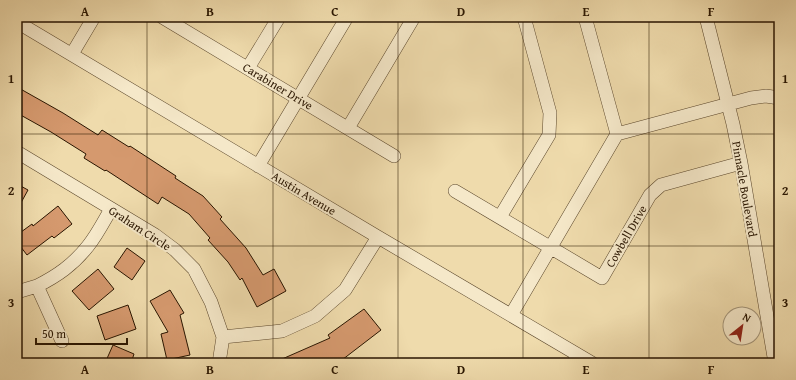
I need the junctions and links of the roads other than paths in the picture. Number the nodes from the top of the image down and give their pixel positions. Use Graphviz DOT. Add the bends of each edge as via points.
graph roads {
  1 [pos="94,17"];
  2 [pos="162,17"];
  3 [pos="279,17"];
  4 [pos="347,17"];
  5 [pos="414,17"];
  6 [pos="524,17"];
  7 [pos="585,17"];
  8 [pos="706,17"];
  9 [pos="17,22"];
  10 [pos="72,54"];
  11 [pos="248,68"];
  12 [pos="779,98"];
  13 [pos="298,99"];
  14 [pos="728,104"];
  15 [pos="348,128"];
  16 [pos="617,134"];
  17 [pos="17,152"];
  18 [pos="394,156"];
  19 [pos="741,162"];
  20 [pos="258,166"];
  21 [pos="455,191"];
  22 [pos="112,209"];
  23 [pos="500,218"];
  24 [pos="378,237"];
  25 [pos="550,247"];
  26 [pos="36,286"];
  27 [pos="17,292"];
  28 [pos="511,315"];
  29 [pos="223,337"];
  30 [pos="62,341"];
  31 [pos="573,358"];
  32 [pos="219,363"];
  33 [pos="592,363"];
  34 [pos="775,363"];
  1 -- 10 [label="street"];
  2 -- 11 [label="street, Carabiner Drive"];
  3 -- 11 [label="street"];
  4 -- 13 [label="street"];
  5 -- 15 [label="street"];
  6 -- 23 [label="street" via="550,113 549,135"];
  7 -- 16 [label="street"];
  8 -- 14 [label="street, Pinnacle Boulevard"];
  9 -- 10 [label="street, Austin Avenue"];
  10 -- 20 [label="street, Austin Avenue"];
  11 -- 13 [label="street, Carabiner Drive"];
  12 -- 14 [label="street" via="766,96"];
  13 -- 15 [label="street, Carabiner Drive"];
  13 -- 20 [label="street"];
  14 -- 16 [label="street"];
  14 -- 19 [label="street, Pinnacle Boulevard"];
  15 -- 18 [label="street, Carabiner Drive"];
  16 -- 25 [label="street"];
  17 -- 22 [label="street, Graham Circle"];
  19 -- 25 [label="street, Cowbell Drive" via="661,185 650,195 602,278"];
  19 -- 34 [label="street, Pinnacle Boulevard"];
  20 -- 24 [label="street, Austin Avenue"];
  21 -- 23 [label="street, Cowbell Drive"];
  22 -- 26 [label="street" via="89,245 73,263 56,276"];
  22 -- 29 [label="street, Graham Circle" via="155,235 194,269 211,302"];
  23 -- 25 [label="street, Cowbell Drive"];
  24 -- 28 [label="street, Austin Avenue"];
  24 -- 29 [label="street" via="345,290 315,316 282,332"];
  25 -- 28 [label="street"];
  26 -- 27 [label="street"];
  26 -- 30 [label="street"];
  28 -- 31 [label="street, Austin Avenue"];
  29 -- 32 [label="street, Graham Circle"];
  31 -- 33 [label="street, Austin Avenue"];
}
